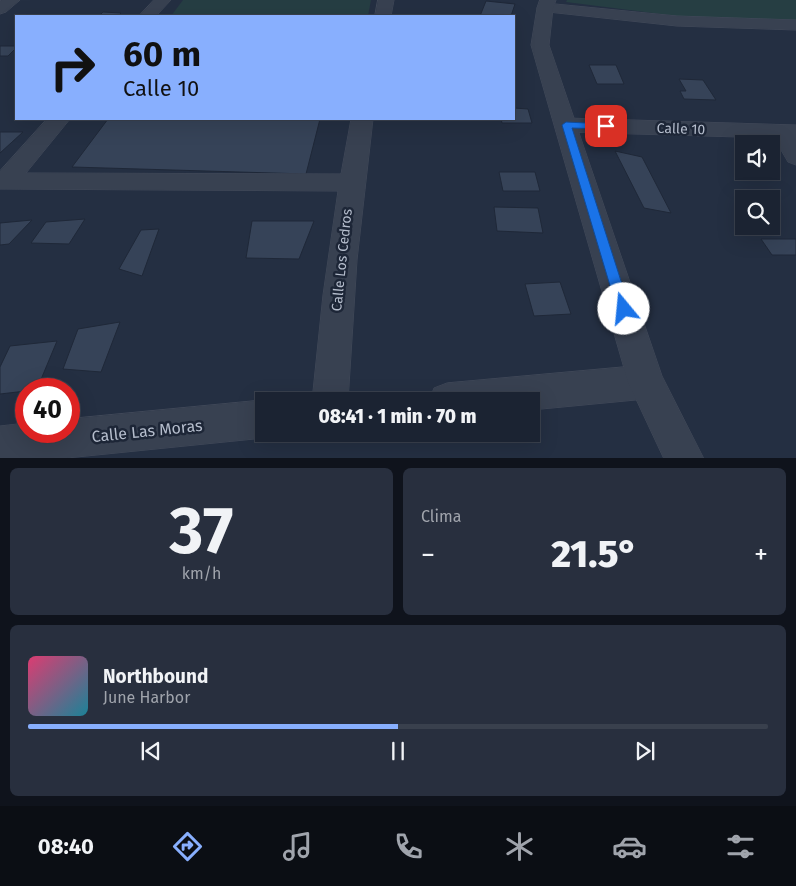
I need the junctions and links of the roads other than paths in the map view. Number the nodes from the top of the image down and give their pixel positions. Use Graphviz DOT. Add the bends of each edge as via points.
graph roads {
  1 [pos="12,0"];
  2 [pos="162,0"];
  3 [pos="386,0"];
  4 [pos="546,4"];
  5 [pos="0,9"];
  6 [pos="147,15"];
  7 [pos="382,15"];
  8 [pos="796,25"];
  9 [pos="58,120"];
  10 [pos="362,120"];
  11 [pos="566,125"];
  12 [pos="789,132"];
  13 [pos="796,156"];
  14 [pos="2,181"];
  15 [pos="351,183"];
  16 [pos="646,382"];
  17 [pos="331,392"];
  18 [pos="540,392"];
  19 [pos="255,420"];
  20 [pos="0,445"];
  21 [pos="685,458"];
  1 -- 5 [label="street"];
  2 -- 6 [label="street"];
  3 -- 7 [label="street"];
  4 -- 8 [label="street" via="677,21"];
  4 -- 11 [label="street" via="540,45"];
  9 -- 14 [label="street"];
  10 -- 15 [label="street, Calle Los Cedros"];
  11 -- 12 [label="street, Calle 10"];
  11 -- 16 [label="street"];
  12 -- 13 [label="street"];
  14 -- 15 [label="street"];
  15 -- 17 [label="street, Calle Los Cedros" via="338,285"];
  16 -- 18 [label="street"];
  16 -- 21 [label="street"];
  19 -- 20 [label="street, Calle Las Moras"];
}
